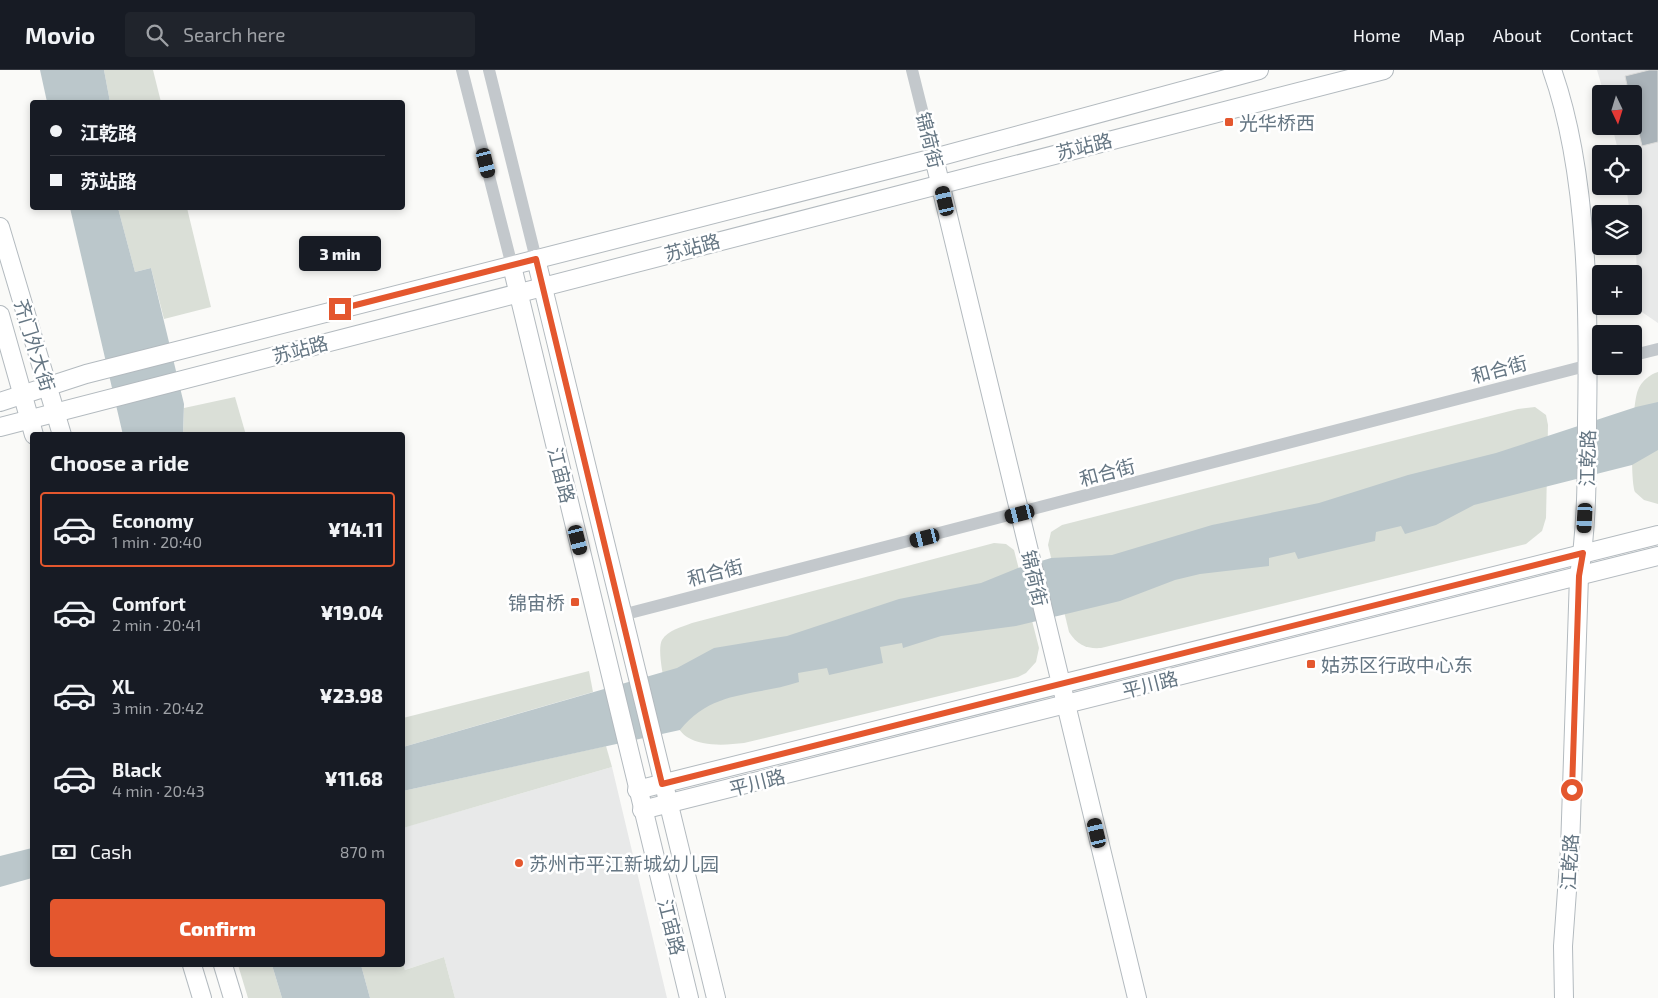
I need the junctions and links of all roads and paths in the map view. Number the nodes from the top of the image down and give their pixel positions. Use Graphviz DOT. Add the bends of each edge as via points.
graph roads {
  1 [pos="462,70"];
  2 [pos="489,70"];
  3 [pos="912,70"];
  4 [pos="1259,70"];
  5 [pos="1384,70"];
  6 [pos="1552,70"];
  7 [pos="934,158"];
  8 [pos="940,183"];
  9 [pos="0,227"];
  10 [pos="536,259"];
  11 [pos="512,266"];
  12 [pos="542,286"];
  13 [pos="518,292"];
  14 [pos="0,316"];
  15 [pos="1592,334"];
  16 [pos="1658,349"];
  17 [pos="1642,353"];
  18 [pos="1592,365"];
  19 [pos="1594,375"];
  20 [pos="47,385"];
  21 [pos="22,396"];
  22 [pos="0,402"];
  23 [pos="55,413"];
  24 [pos="0,427"];
  25 [pos="31,427"];
  26 [pos="61,432"];
  27 [pos="1020,514"];
  28 [pos="1658,535"];
  29 [pos="1583,553"];
  30 [pos="1658,556"];
  31 [pos="1579,576"];
  32 [pos="622,615"];
  33 [pos="1061,684"];
  34 [pos="1066,705"];
  35 [pos="662,784"];
  36 [pos="637,790"];
  37 [pos="667,804"];
  38 [pos="642,810"];
  39 [pos="193,967"];
  40 [pos="224,967"];
  41 [pos="202,998"];
  42 [pos="233,998"];
  43 [pos="689,998"];
  44 [pos="716,998"];
  45 [pos="1137,998"];
  46 [pos="1564,998"];
  1 -- 11 [label="street, 江宙路"];
  2 -- 10 [label="street, 江宙路"];
  3 -- 7 [label="street, 锦荷街"];
  4 -- 7 [label="street, 苏站路"];
  5 -- 8 [label="street, 苏站路"];
  6 -- 15 [label="street, 江乾路" via="1572,154"];
  7 -- 8 [label="street, 锦荷街"];
  7 -- 10 [label="street, 苏站路"];
  8 -- 12 [label="street, 苏站路"];
  8 -- 27 [label="street, 锦荷街"];
  9 -- 20 [label="street, 齐门外大街"];
  10 -- 11 [label="street, 苏站路"];
  10 -- 12 [label="street, 江宙路"];
  11 -- 13 [label="street, 江宙路"];
  11 -- 20 [label="street, 苏站路"];
  12 -- 13 [label="street, 苏站路"];
  12 -- 32 [label="street, 江宙路"];
  13 -- 23 [label="street, 苏站路"];
  13 -- 36 [label="street, 江宙路"];
  14 -- 21 [label="street, 齐门外大街"];
  16 -- 17 [label="street"];
  18 -- 27 [label="street, 和合街"];
  19 -- 29 [label="street, 江乾路" via="1588,416"];
  20 -- 21 [label="street, 苏站路"];
  20 -- 23 [label="street, 齐门外大街"];
  21 -- 22 [label="street, 苏站路"];
  21 -- 25 [label="street, 齐门外大街"];
  23 -- 25 [label="street, 苏站路"];
  23 -- 26 [label="street, 齐门外大街"];
  24 -- 25 [label="street, 苏站路"];
  27 -- 32 [label="street, 和合街"];
  27 -- 33 [label="street, 锦荷街"];
  28 -- 29 [label="street, 平川路"];
  29 -- 31 [label="street, 江乾路"];
  29 -- 33 [label="street, 平川路"];
  30 -- 31 [label="street, 平川路"];
  31 -- 34 [label="street, 平川路"];
  31 -- 46 [label="street, 江乾路" via="1570,849 1563,946"];
  32 -- 35 [label="street, 江宙路"];
  33 -- 34 [label="street, 锦荷街"];
  33 -- 35 [label="street, 平川路"];
  34 -- 37 [label="street, 平川路"];
  34 -- 45 [label="street, 锦荷街"];
  35 -- 36 [label="street, 平川路"];
  35 -- 37 [label="street, 江宙路"];
  36 -- 38 [label="street, 江宙路"];
  37 -- 38 [label="street, 平川路"];
  37 -- 44 [label="street, 江宙路"];
  38 -- 43 [label="street, 江宙路"];
  39 -- 41 [label="street"];
  40 -- 42 [label="street"];
}
